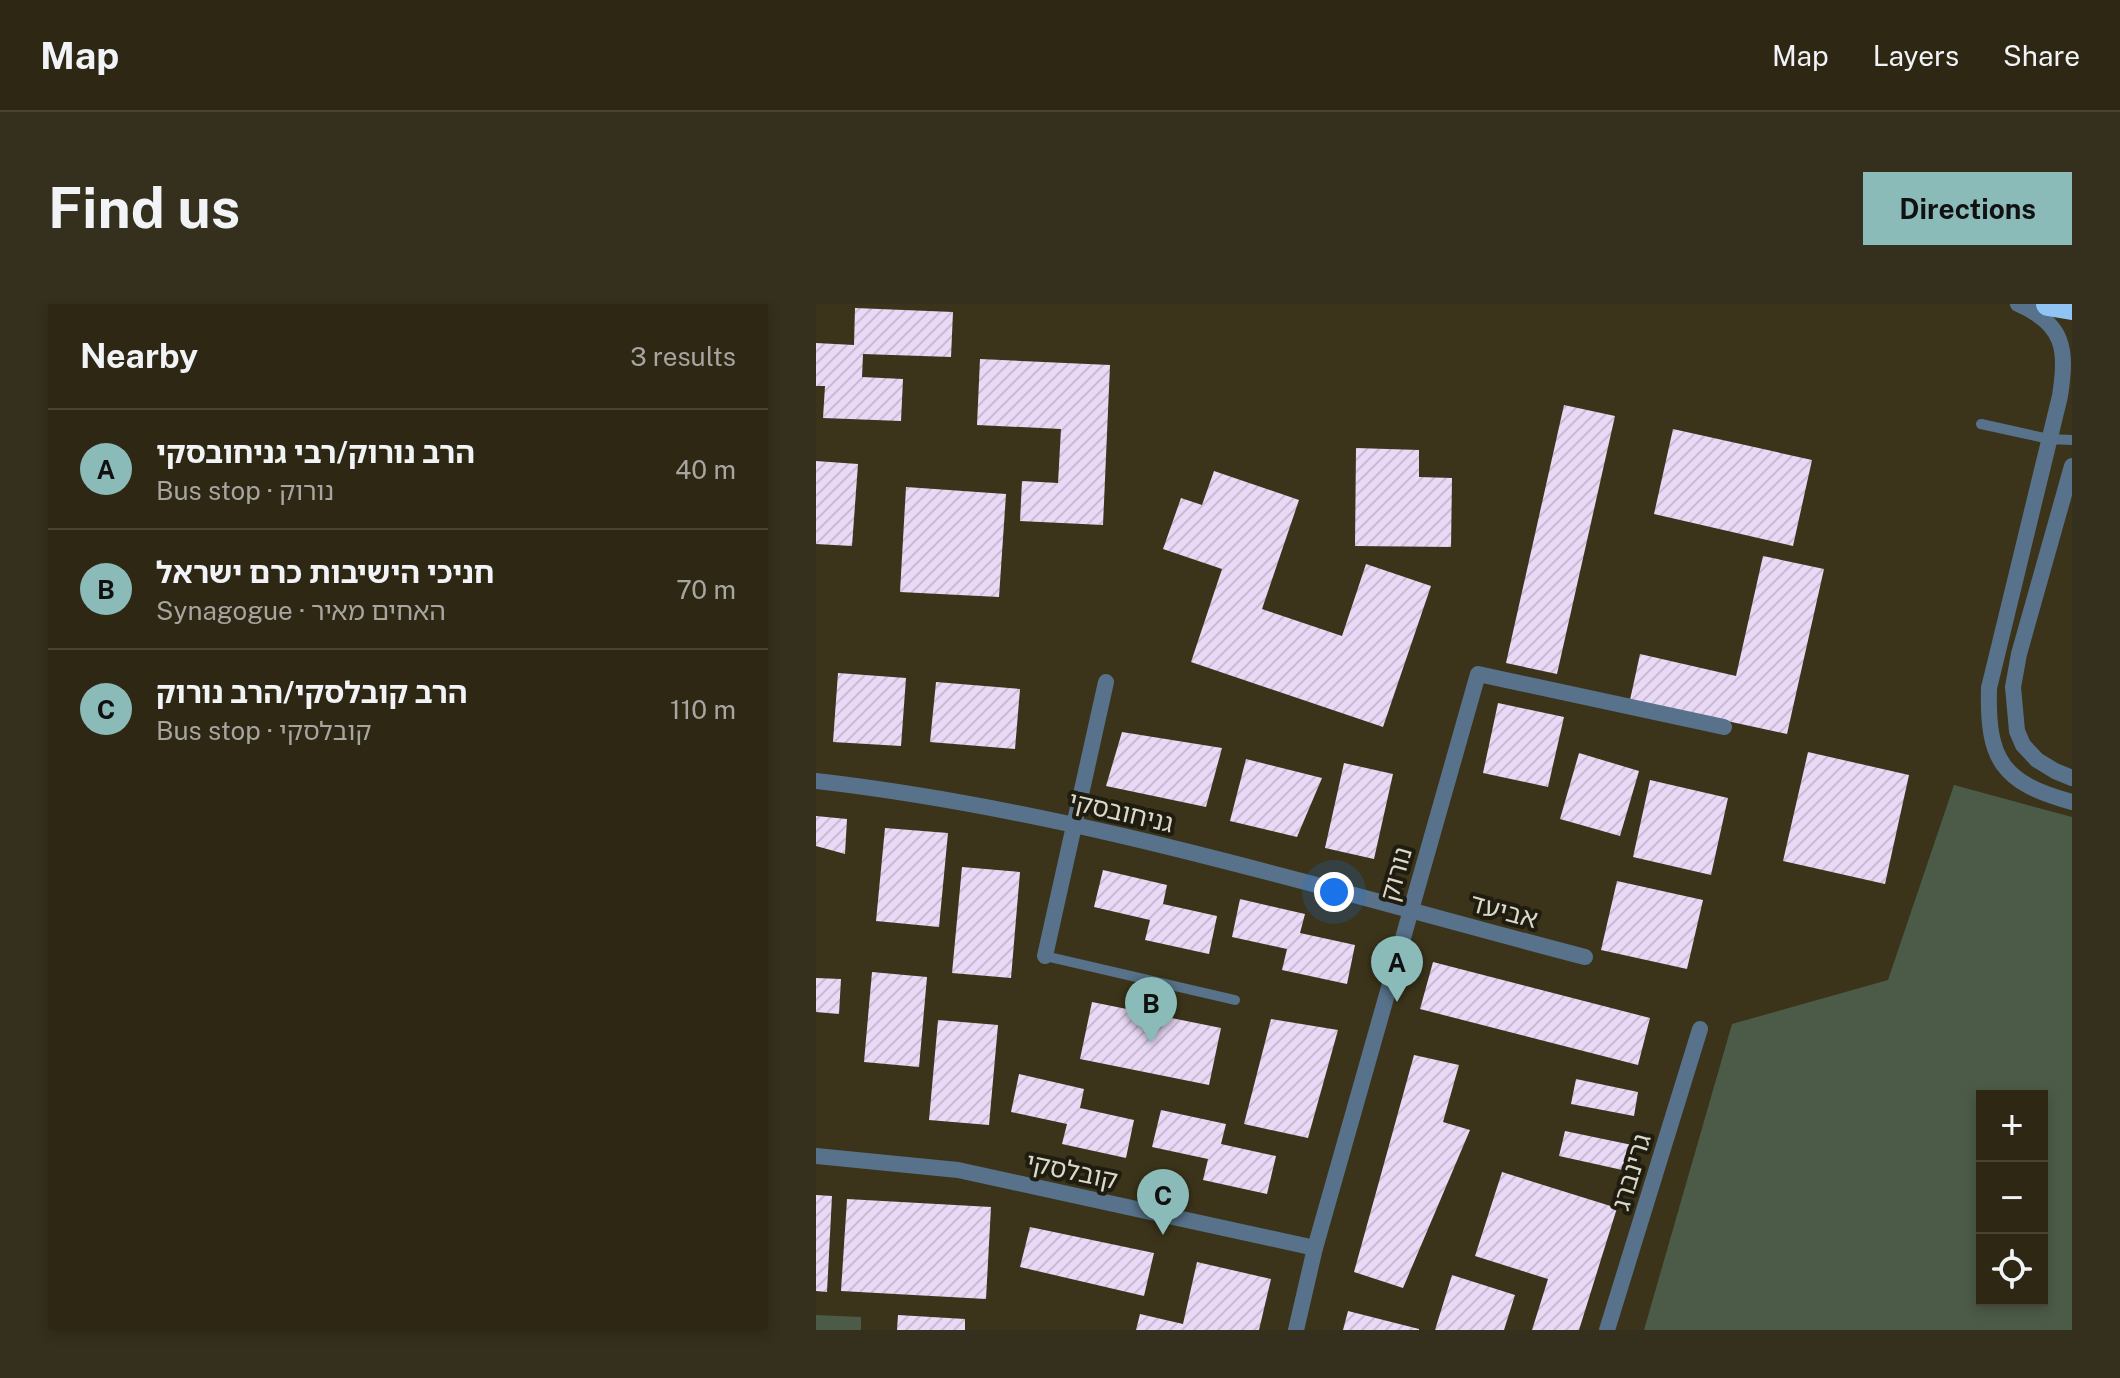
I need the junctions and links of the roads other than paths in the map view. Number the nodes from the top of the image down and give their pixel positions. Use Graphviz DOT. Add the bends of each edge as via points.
graph roads {
  1 [pos="2018,304"];
  2 [pos="2048,304"];
  3 [pos="2072,308"];
  4 [pos="1981,424"];
  5 [pos="2049,439"];
  6 [pos="2072,440"];
  7 [pos="2072,466"];
  8 [pos="1106,682"];
  9 [pos="1724,727"];
  10 [pos="2072,778"];
  11 [pos="816,781"];
  12 [pos="2072,802"];
  13 [pos="1074,824"];
  14 [pos="1410,912"];
  15 [pos="1045,956"];
  16 [pos="1585,957"];
  17 [pos="1235,1000"];
  18 [pos="1700,1029"];
  19 [pos="816,1156"];
  20 [pos="1315,1248"];
  21 [pos="1296,1330"];
  22 [pos="1607,1330"];
  1 -- 5 [label="street" via="2043,318 2062,344 2062,380"];
  2 -- 3 [label="highway"];
  4 -- 5 [label="lane"];
  5 -- 6 [label="lane"];
  5 -- 12 [label="street" via="1996,652 1988,717 1996,751 2010,773 2025,786"];
  7 -- 10 [label="street" via="2013,687 2015,723 2023,745 2037,760"];
  8 -- 13 [label="street"];
  9 -- 14 [label="street, נורוק" via="1478,674"];
  11 -- 13 [label="street, גניחובסקי"];
  13 -- 14 [label="street, גניחובסקי"];
  13 -- 15 [label="street"];
  14 -- 16 [label="street, אביעד"];
  14 -- 20 [label="street, נורוק"];
  15 -- 17 [label="lane"];
  18 -- 22 [label="street, גרינברג"];
  19 -- 20 [label="street, קובלסקי" via="958,1170"];
  20 -- 21 [label="street, נורוק"];
}
